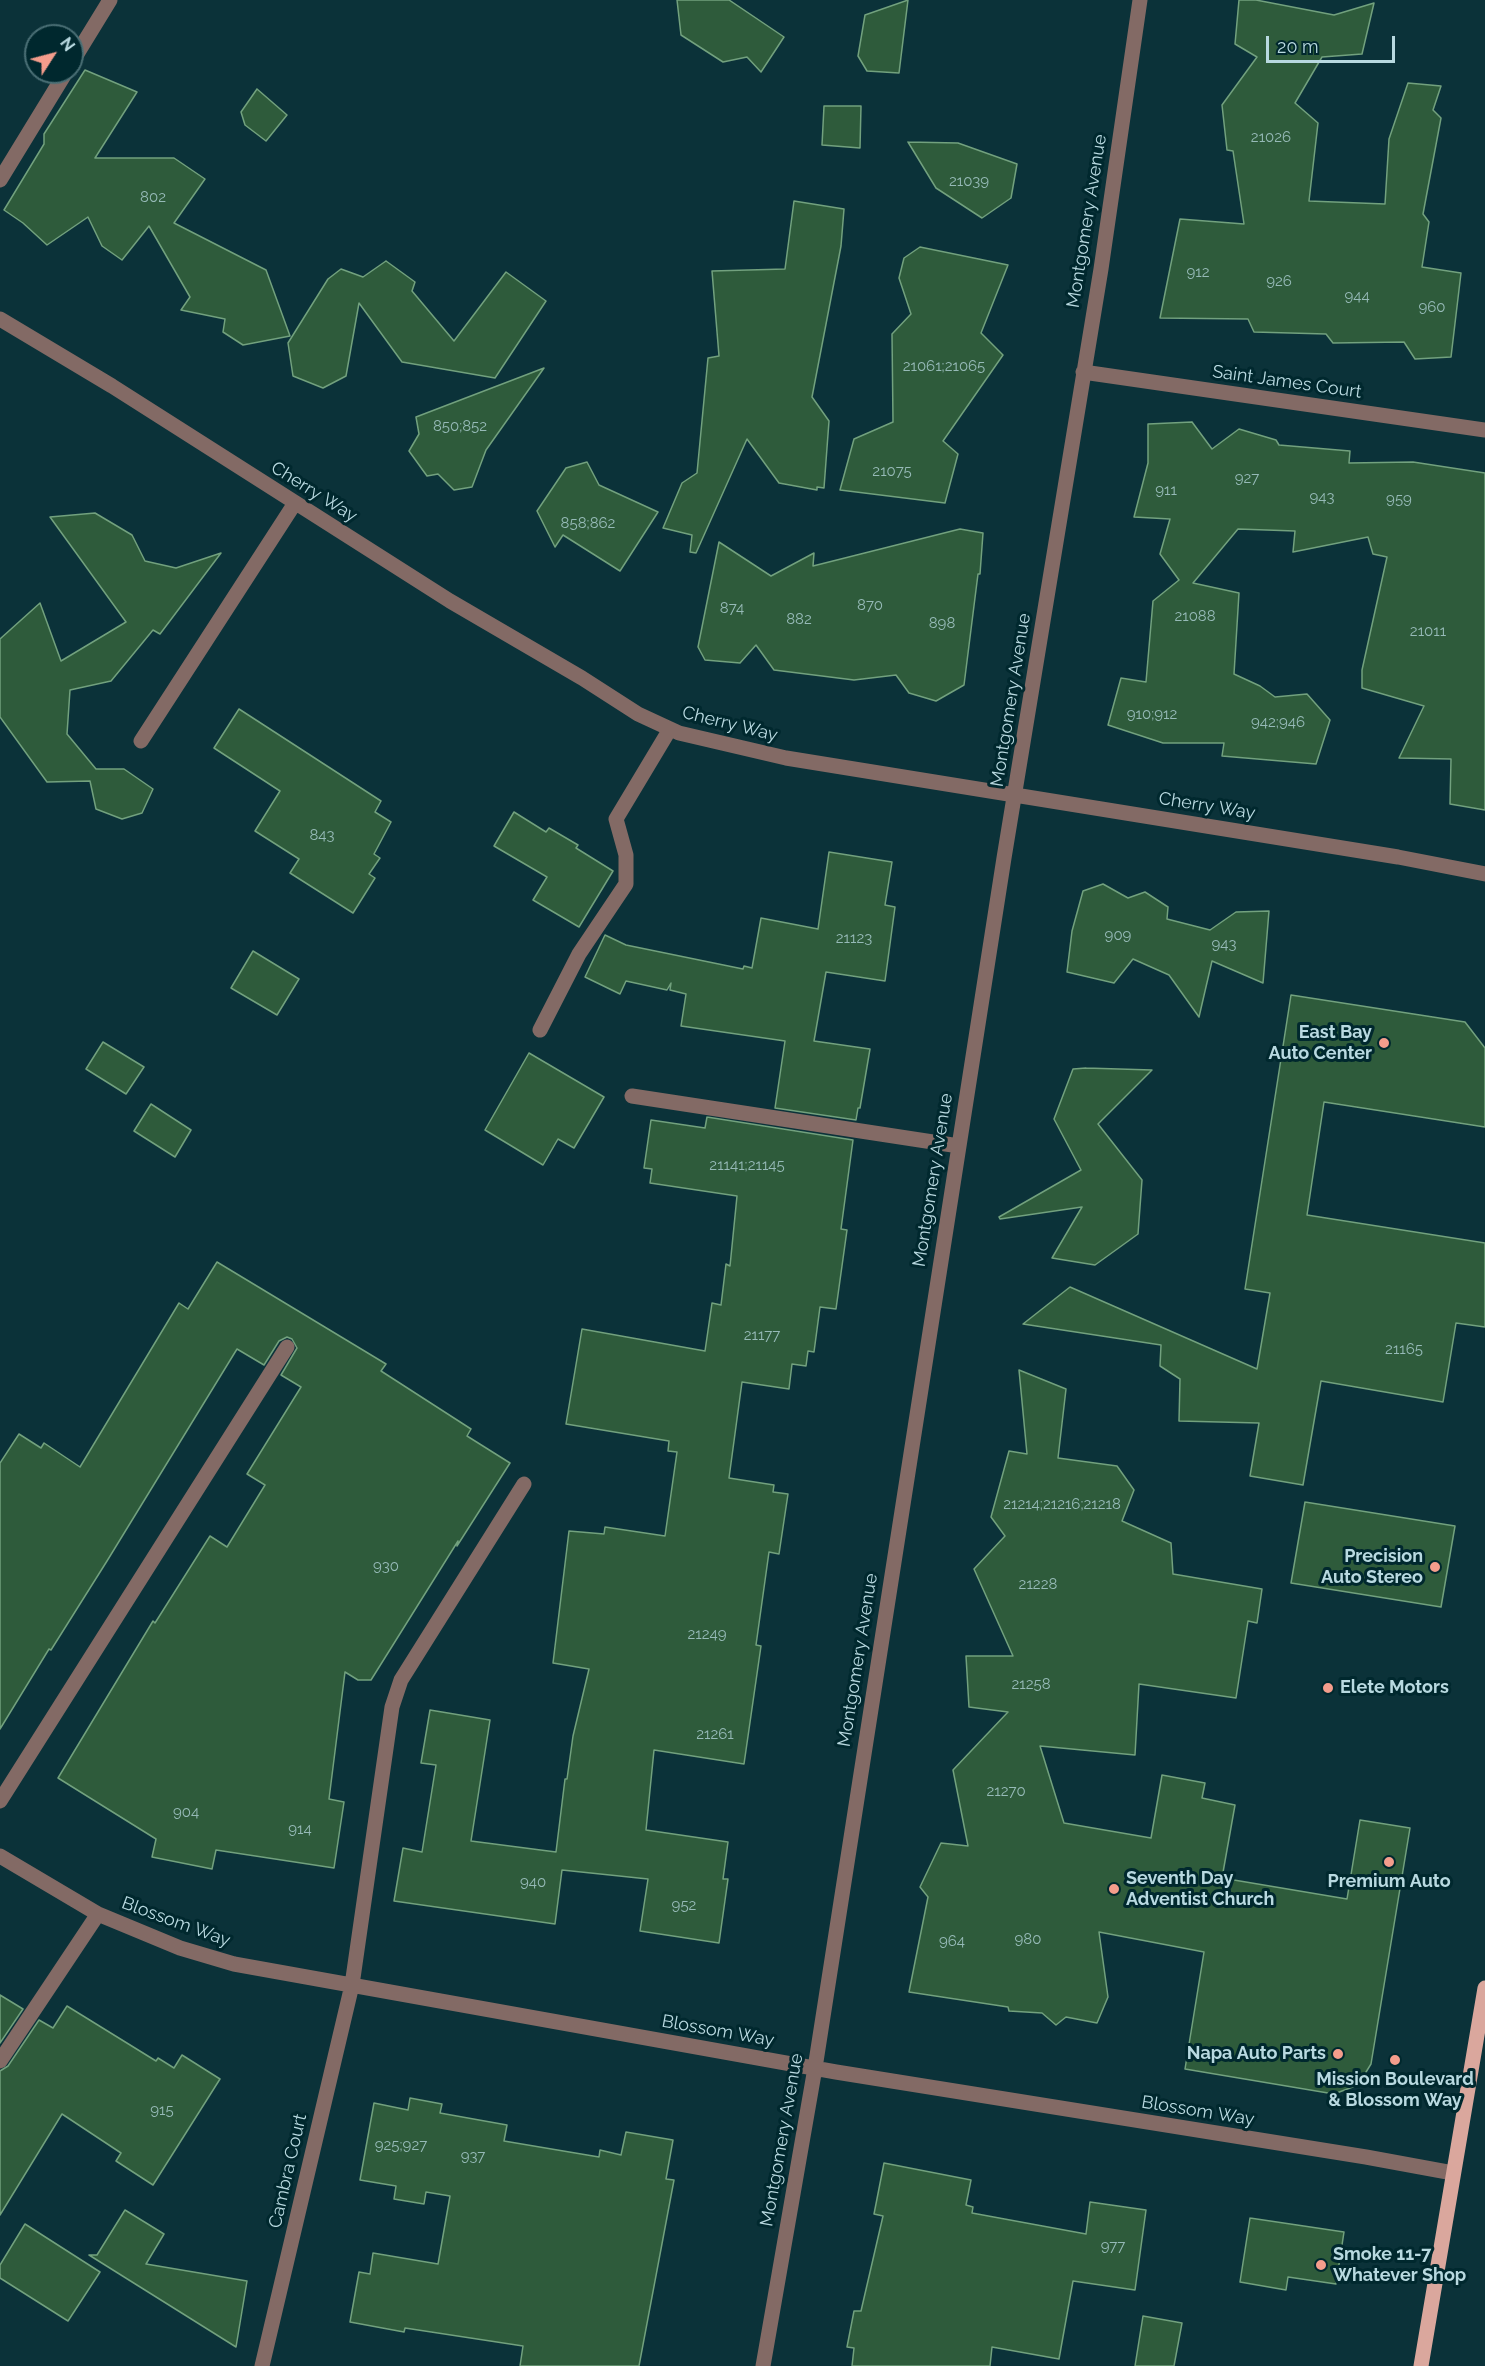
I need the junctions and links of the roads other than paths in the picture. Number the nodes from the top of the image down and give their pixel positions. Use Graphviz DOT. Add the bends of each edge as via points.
graph roads {
  1 [pos="110,0"];
  2 [pos="1140,0"];
  3 [pos="84,42"];
  4 [pos="59,84"];
  5 [pos="0,180"];
  6 [pos="0,319"];
  7 [pos="1083,372"];
  8 [pos="1485,430"];
  9 [pos="295,503"];
  10 [pos="670,729"];
  11 [pos="141,741"];
  12 [pos="1015,795"];
  13 [pos="1485,874"];
  14 [pos="540,1030"];
  15 [pos="632,1096"];
  16 [pos="958,1146"];
  17 [pos="288,1347"];
  18 [pos="524,1484"];
  19 [pos="0,1801"];
  20 [pos="0,1856"];
  21 [pos="98,1914"];
  22 [pos="352,1985"];
  23 [pos="1485,1988"];
  24 [pos="0,2061"];
  25 [pos="815,2068"];
  26 [pos="1453,2173"];
  27 [pos="262,2366"];
  28 [pos="763,2366"];
  29 [pos="1421,2366"];
  1 -- 3 [label="street"];
  2 -- 7 [label="street, Montgomery Avenue"];
  4 -- 5 [label="street"];
  6 -- 9 [label="street, Cherry Way"];
  7 -- 8 [label="street, Saint James Court"];
  7 -- 12 [label="street, Montgomery Avenue"];
  9 -- 10 [label="street, Cherry Way" via="450,601 638,714"];
  9 -- 11 [label="street"];
  10 -- 12 [label="street, Cherry Way" via="786,758"];
  10 -- 14 [label="street" via="616,819 626,855 626,884 579,954"];
  12 -- 13 [label="street, Cherry Way"];
  12 -- 16 [label="street, Montgomery Avenue"];
  15 -- 16 [label="street"];
  16 -- 25 [label="street, Montgomery Avenue"];
  17 -- 19 [label="street"];
  18 -- 22 [label="street, Cambra Court" via="401,1680 390,1719"];
  20 -- 21 [label="street, Blossom Way"];
  21 -- 22 [label="street, Blossom Way" via="180,1948 234,1964"];
  21 -- 24 [label="street"];
  22 -- 25 [label="street, Blossom Way"];
  22 -- 27 [label="street, Cambra Court"];
  23 -- 26 [label="main road"];
  25 -- 26 [label="street, Blossom Way"];
  25 -- 28 [label="street, Montgomery Avenue"];
  26 -- 29 [label="main road"];
}
